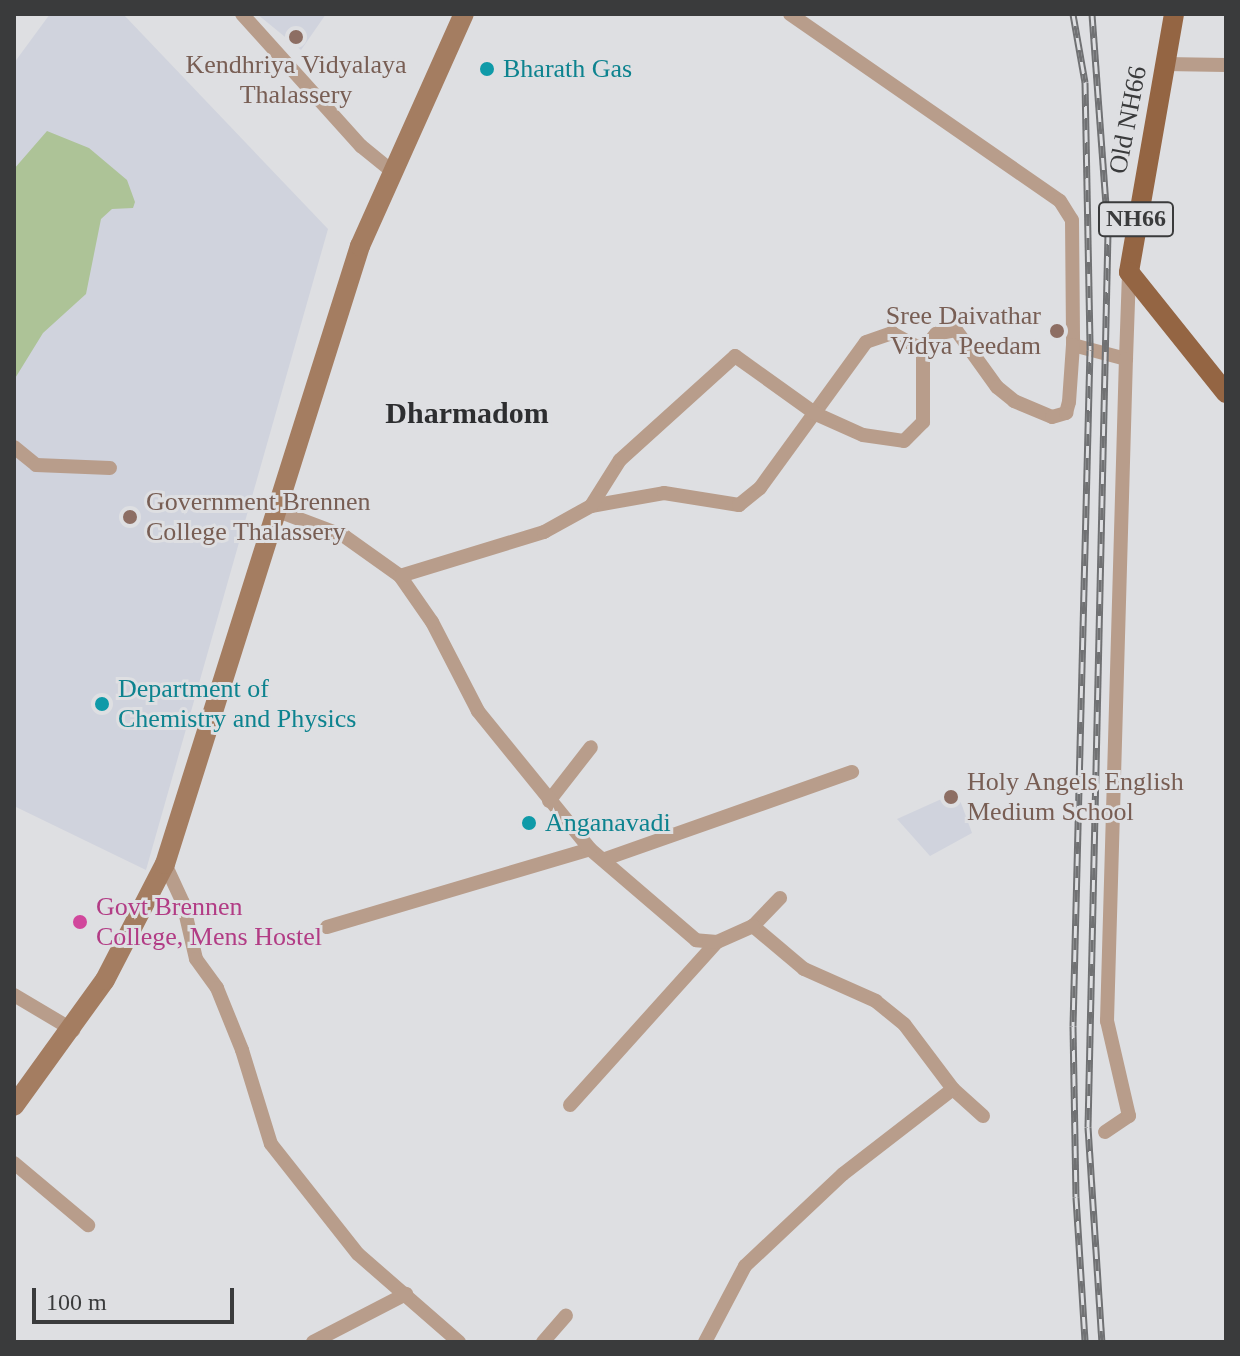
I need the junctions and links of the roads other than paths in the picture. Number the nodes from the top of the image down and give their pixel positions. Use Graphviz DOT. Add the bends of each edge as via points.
graph roads {
  1 [pos="242,14"];
  2 [pos="464,14"];
  3 [pos="790,14"];
  4 [pos="1174,14"];
  5 [pos="1165,64"];
  6 [pos="1226,65"];
  7 [pos="393,172"];
  8 [pos="1129,272"];
  9 [pos="1073,345"];
  10 [pos="923,350"];
  11 [pos="1126,359"];
  12 [pos="1226,393"];
  13 [pos="816,414"];
  14 [pos="14,447"];
  15 [pos="110,468"];
  16 [pos="591,506"];
  17 [pos="278,511"];
  18 [pos="400,576"];
  19 [pos="591,747"];
  20 [pos="852,772"];
  21 [pos="549,801"];
  22 [pos="590,849"];
  23 [pos="605,859"];
  24 [pos="165,864"];
  25 [pos="780,898"];
  26 [pos="753,926"];
  27 [pos="327,927"];
  28 [pos="717,942"];
  29 [pos="14,995"];
  30 [pos="73,1030"];
  31 [pos="953,1089"];
  32 [pos="570,1105"];
  33 [pos="14,1106"];
  34 [pos="983,1116"];
  35 [pos="1105,1132"];
  36 [pos="14,1163"];
  37 [pos="88,1225"];
  38 [pos="406,1294"];
  39 [pos="566,1316"];
  40 [pos="313,1342"];
  41 [pos="459,1342"];
  42 [pos="543,1342"];
  43 [pos="705,1342"];
  1 -- 7 [label="street" via="361,146"];
  2 -- 7 [label="main road"];
  3 -- 9 [label="street" via="1060,201 1072,220"];
  4 -- 5 [label="main road, Old NH66 / NH66"];
  5 -- 6 [label="street"];
  5 -- 8 [label="main road, Old NH66 / NH66"];
  7 -- 17 [label="main road" via="351,274"];
  8 -- 11 [label="street"];
  8 -- 12 [label="main road, NH66"];
  9 -- 10 [label="street" via="1069,402 1059,417 1014,401 956,330 936,334"];
  9 -- 11 [label="street"];
  10 -- 13 [label="street" via="892,333 873,337"];
  10 -- 13 [label="street" via="923,422 915,435 904,441 863,435"];
  11 -- 35 [label="street" via="1107,1021 1129,1116"];
  13 -- 16 [label="street" via="760,488 739,505 641,493"];
  13 -- 16 [label="street" via="735,356 620,460"];
  14 -- 15 [label="street" via="36,465"];
  16 -- 18 [label="street" via="544,532"];
  17 -- 18 [label="street" via="344,536"];
  17 -- 24 [label="main road"];
  18 -- 21 [label="street" via="432,622 478,711"];
  19 -- 21 [label="street"];
  20 -- 23 [label="street"];
  21 -- 22 [label="street"];
  22 -- 23 [label="street"];
  22 -- 27 [label="street"];
  23 -- 28 [label="street" via="686,933"];
  24 -- 30 [label="main road" via="133,931"];
  24 -- 38 [label="street" via="183,903 196,959 217,988 242,1050 271,1144 358,1254"];
  25 -- 26 [label="street"];
  26 -- 28 [label="street"];
  26 -- 31 [label="street" via="804,969 876,1001 904,1024"];
  28 -- 32 [label="street"];
  29 -- 30 [label="street"];
  30 -- 33 [label="main road"];
  31 -- 34 [label="street"];
  31 -- 43 [label="street" via="843,1174 745,1266"];
  36 -- 37 [label="street"];
  38 -- 40 [label="street"];
  38 -- 41 [label="street"];
  39 -- 42 [label="street"];
}
